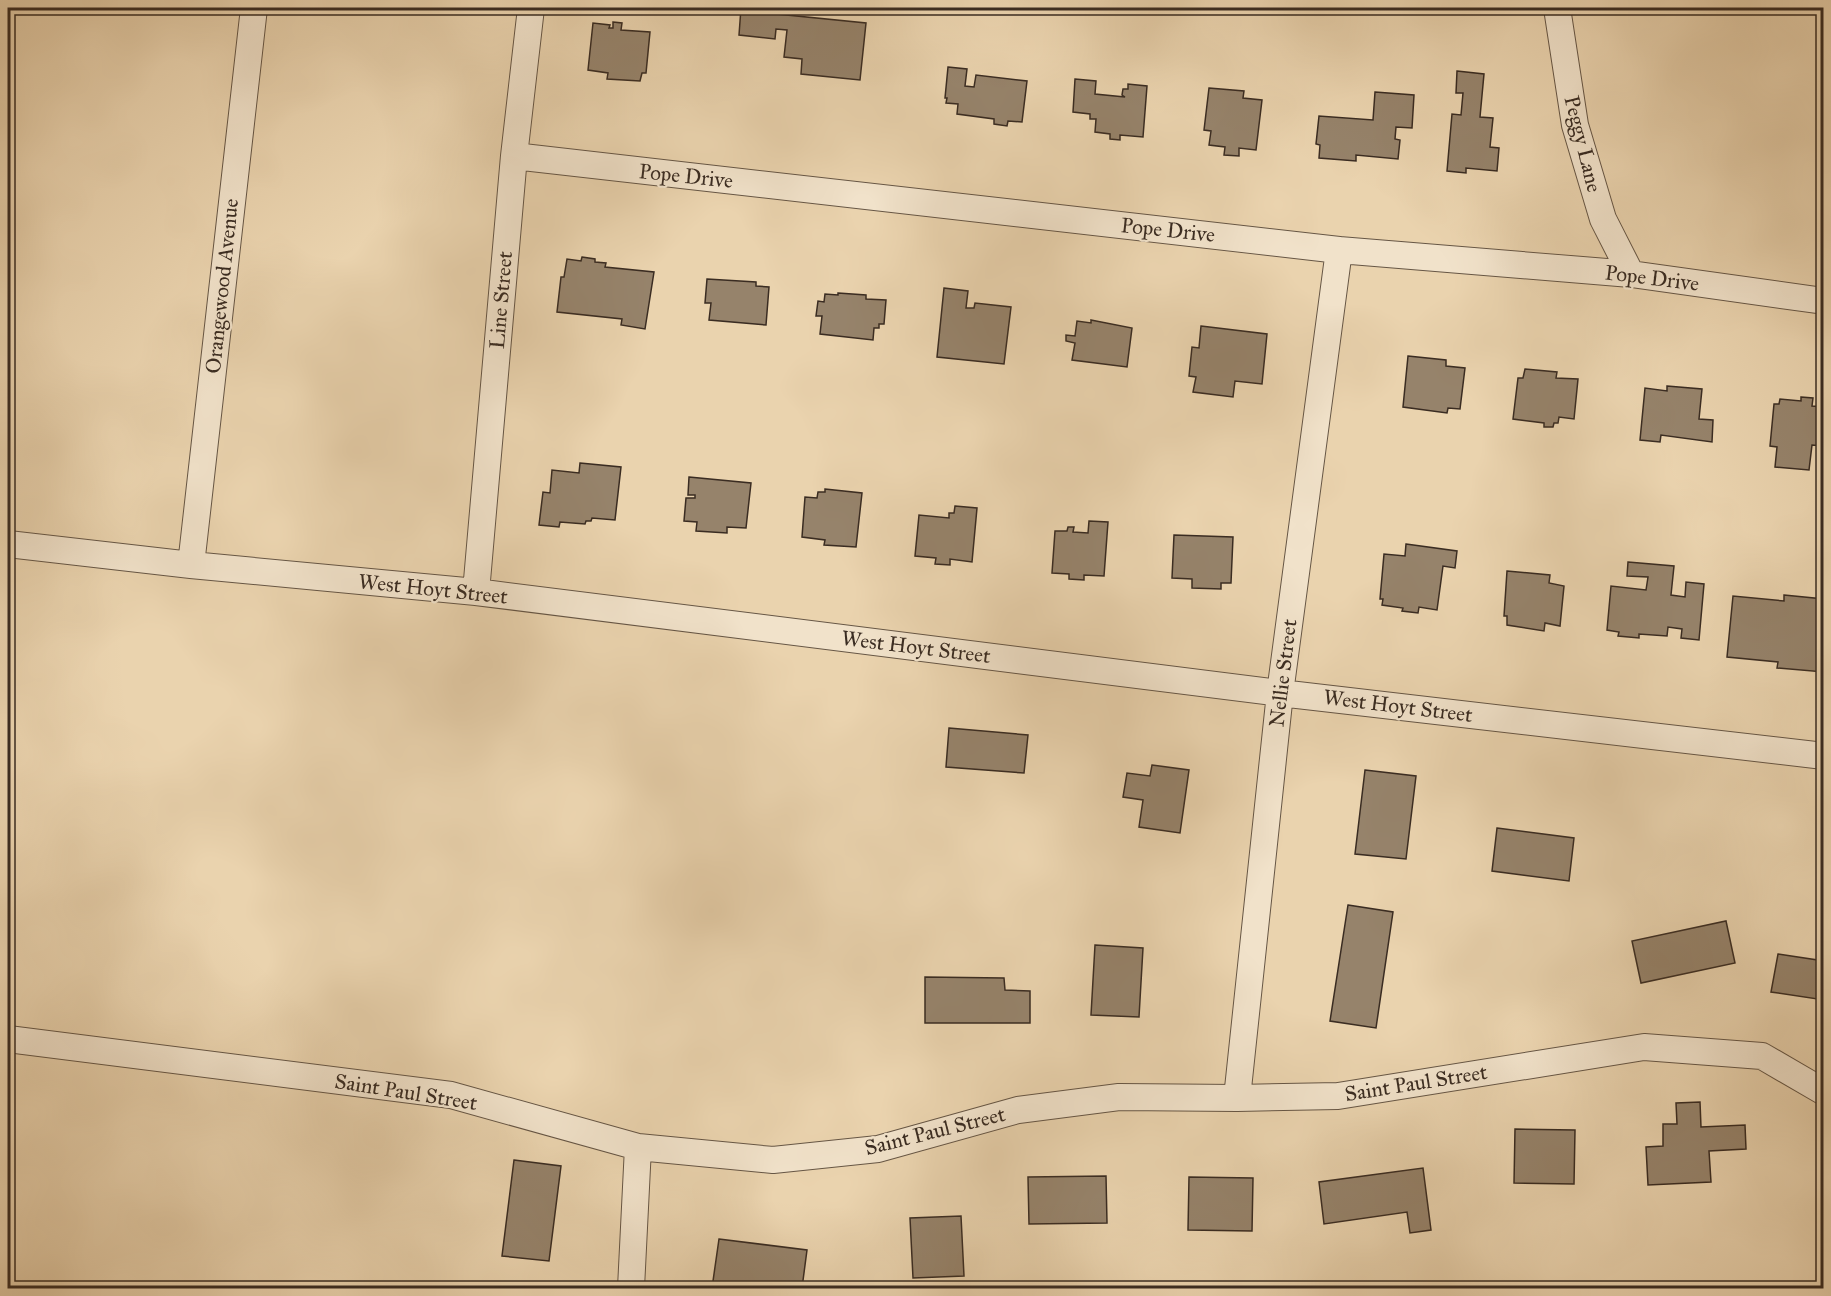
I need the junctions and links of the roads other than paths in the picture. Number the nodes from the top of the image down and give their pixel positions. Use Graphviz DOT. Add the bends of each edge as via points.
graph roads {
  1 [pos="254,8"];
  2 [pos="531,8"];
  3 [pos="1557,8"];
  4 [pos="514,156"];
  5 [pos="1339,250"];
  6 [pos="1631,274"];
  7 [pos="1824,301"];
  8 [pos="8,544"];
  9 [pos="191,566"];
  10 [pos="476,592"];
  11 [pos="1280,693"];
  12 [pos="1824,756"];
  13 [pos="8,1040"];
  14 [pos="1824,1092"];
  15 [pos="1237,1098"];
  16 [pos="638,1147"];
  17 [pos="631,1288"];
  1 -- 9 [label="street, Orangewood Avenue"];
  2 -- 4 [label="street, Line Street"];
  3 -- 6 [label="street, Peggy Lane" via="1575,125 1603,219"];
  4 -- 5 [label="street, Pope Drive"];
  4 -- 10 [label="street, Line Street"];
  5 -- 6 [label="street, Pope Drive"];
  5 -- 11 [label="street, Nellie Street"];
  6 -- 7 [label="street, Pope Drive"];
  8 -- 9 [label="street, West Hoyt Street"];
  9 -- 10 [label="street, West Hoyt Street"];
  10 -- 11 [label="street, West Hoyt Street"];
  11 -- 12 [label="street, West Hoyt Street"];
  11 -- 15 [label="street, Nellie Street"];
  13 -- 16 [label="street, Saint Paul Street" via="451,1095"];
  14 -- 15 [label="street, Saint Paul Street" via="1762,1056 1644,1047 1338,1096"];
  15 -- 16 [label="street, Saint Paul Street" via="1119,1097 1018,1110 878,1149 773,1160"];
  16 -- 17 [label="street"];
}
